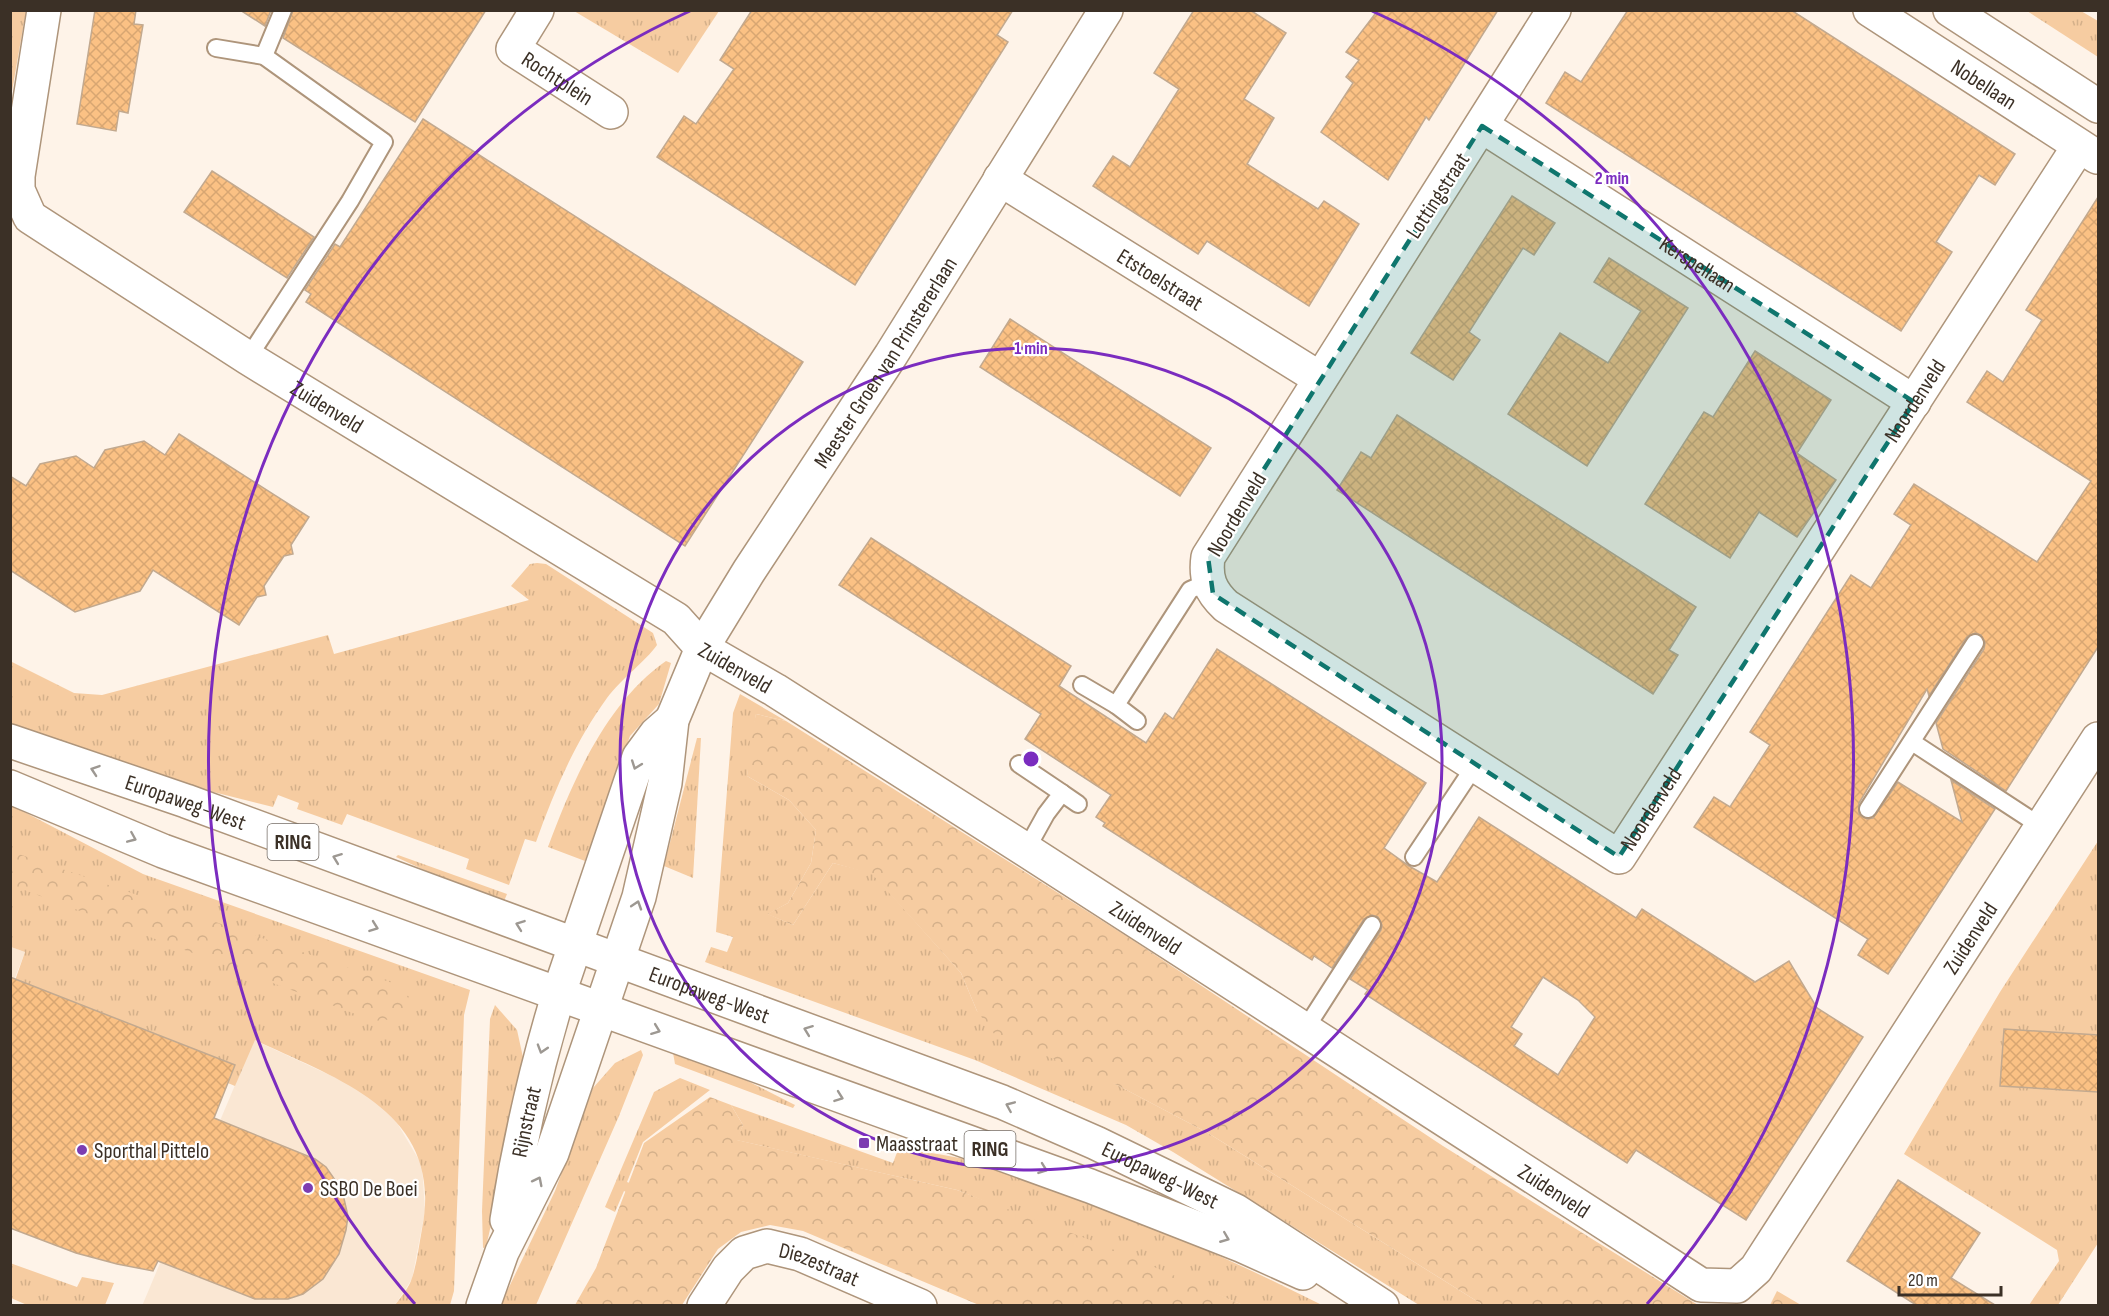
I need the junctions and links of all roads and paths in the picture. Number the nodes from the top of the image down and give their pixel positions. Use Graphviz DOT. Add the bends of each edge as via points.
graph roads {
  1 [pos="44,10"];
  2 [pos="283,10"];
  3 [pos="537,10"];
  4 [pos="1106,10"];
  5 [pos="1554,10"];
  6 [pos="1870,10"];
  7 [pos="1950,10"];
  8 [pos="216,48"];
  9 [pos="264,56"];
  10 [pos="2098,106"];
  11 [pos="611,112"];
  12 [pos="1482,126"];
  13 [pos="2089,152"];
  14 [pos="1000,179"];
  15 [pos="248,358"];
  16 [pos="1319,378"];
  17 [pos="1914,402"];
  18 [pos="1208,582"];
  19 [pos="1975,643"];
  20 [pos="702,648"];
  21 [pos="1082,685"];
  22 [pos="1116,705"];
  23 [pos="672,720"];
  24 [pos="1137,721"];
  25 [pos="2098,739"];
  26 [pos="10,741"];
  27 [pos="1912,742"];
  28 [pos="1019,764"];
  29 [pos="1476,764"];
  30 [pos="10,787"];
  31 [pos="1062,794"];
  32 [pos="1078,804"];
  33 [pos="1868,809"];
  34 [pos="2042,827"];
  35 [pos="1026,850"];
  36 [pos="1414,857"];
  37 [pos="1372,924"];
  38 [pos="575,945"];
  39 [pos="618,960"];
  40 [pos="559,993"];
  41 [pos="601,1009"];
  42 [pos="1304,1031"];
  43 [pos="502,1252"];
  44 [pos="483,1305"];
  45 [pos="704,1305"];
  46 [pos="920,1305"];
  47 [pos="1373,1305"];
  48 [pos="1382,1305"];
  1 -- 15 [label="street, Zuidenveld" via="18,176 18,190 30,217"];
  2 -- 9 [label="lane"];
  3 -- 11 [label="street, Rochtplein" via="513,49"];
  4 -- 14 [label="street, Meester Groen van Prinstererlaan"];
  5 -- 12 [label="street, Lottingstraat"];
  6 -- 13 [label="street, Nobellaan"];
  7 -- 10 [label="street, Nobellaan"];
  8 -- 9 [label="lane"];
  9 -- 15 [label="lane" via="384,142"];
  12 -- 16 [label="street, Lottingstraat"];
  12 -- 17 [label="street, Kerspellaan"];
  13 -- 17 [label="street, Noordenveld"];
  14 -- 16 [label="street, Etstoelstraat"];
  14 -- 20 [label="street, Meester Groen van Prinstererlaan"];
  15 -- 20 [label="street, Zuidenveld" via="676,619"];
  16 -- 18 [label="street, Noordenveld" via="1208,557"];
  17 -- 29 [label="street, Noordenveld" via="1619,857"];
  18 -- 22 [label="lane" via="1190,590"];
  18 -- 29 [label="street, Noordenveld" via="1226,606"];
  19 -- 27 [label="lane"];
  20 -- 23 [label="street, Meester Groen van Prinstererlaan"];
  20 -- 35 [label="street, Zuidenveld"];
  21 -- 22 [label="lane"];
  22 -- 24 [label="lane"];
  23 -- 38 [label="street, Meester Groen van Prinstererlaan, one-way" via="639,757"];
  39 -- 23 [label="street, Meester Groen van Prinstererlaan, one-way" via="639,897 665,783"];
  25 -- 34 [label="street, Zuidenveld"];
  38 -- 26 [label="street, Europaweg-West / RING, one-way" via="186,801"];
  27 -- 33 [label="lane"];
  27 -- 34 [label="lane"];
  28 -- 31 [label="lane"];
  29 -- 36 [label="lane"];
  30 -- 40 [label="street, Europaweg-West / RING, one-way" via="163,851"];
  31 -- 32 [label="lane"];
  31 -- 35 [label="lane"];
  34 -- 42 [label="street, Zuidenveld" via="1756,1269 1737,1286 1701,1285"];
  35 -- 42 [label="street, Zuidenveld"];
  37 -- 42 [label="lane"];
  38 -- 39 [label="street, Europaweg-West / RING"];
  38 -- 40 [label="street, Rijnstraat"];
  39 -- 41 [label="street, Rijnstraat"];
  48 -- 39 [label="street, Europaweg-West / RING, one-way" via="1236,1211 1096,1143 1002,1102"];
  40 -- 41 [label="street, Europaweg-West / RING"];
  40 -- 43 [label="street, Rijnstraat, one-way" via="518,1149"];
  43 -- 41 [label="street, Rijnstraat, one-way" via="552,1153"];
  41 -- 47 [label="street, Europaweg-West / RING, one-way" via="1176,1219"];
  43 -- 44 [label="street, Rijnstraat"];
  45 -- 46 [label="street, Diezestraat" via="744,1253 767,1246 800,1254"];
}
